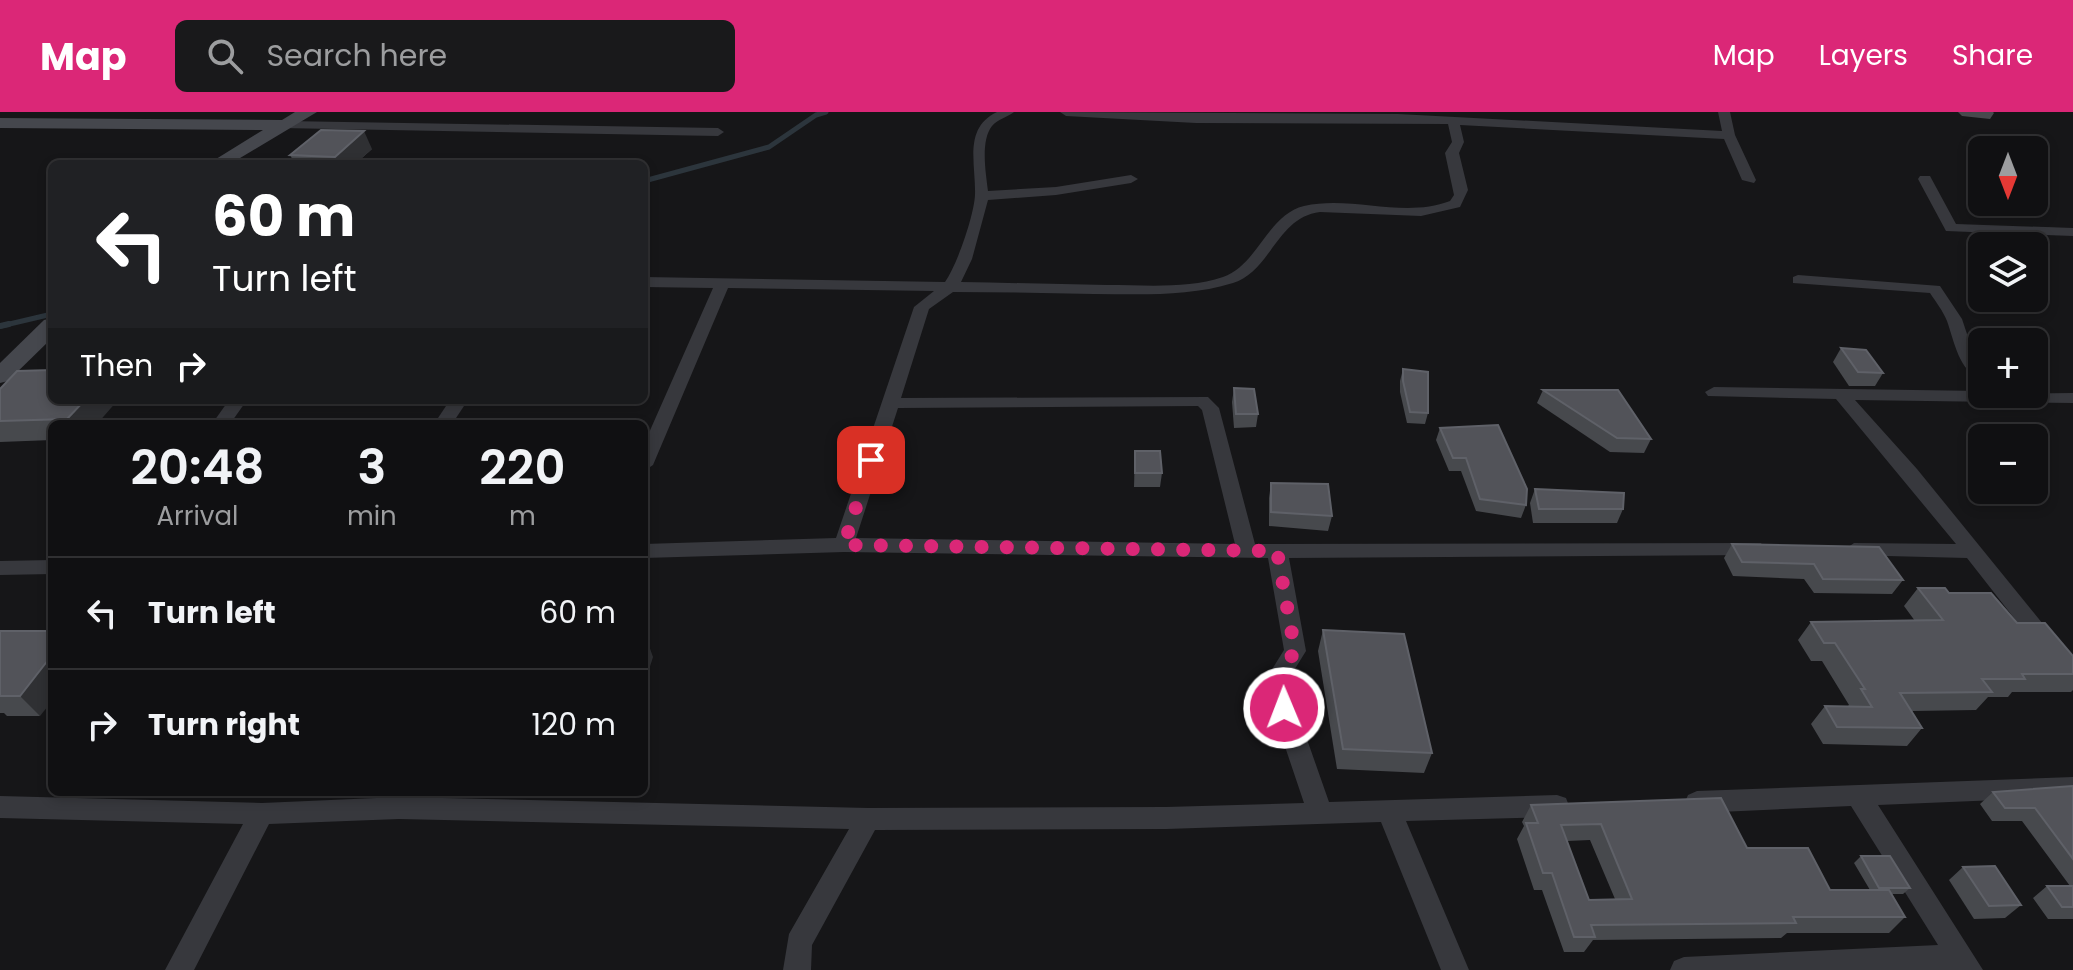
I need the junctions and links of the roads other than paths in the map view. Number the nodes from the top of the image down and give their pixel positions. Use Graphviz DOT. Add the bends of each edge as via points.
graph roads {
  1 [pos="308,112"];
  2 [pos="1008,112"];
  3 [pos="1066,112"];
  4 [pos="1724,112"];
  5 [pos="1087,113"];
  6 [pos="1453,121"];
  7 [pos="0,123"];
  8 [pos="285,125"];
  9 [pos="718,132"];
  10 [pos="1729,135"];
  11 [pos="224,160"];
  12 [pos="1131,179"];
  13 [pos="1925,179"];
  14 [pos="1749,180"];
  15 [pos="982,196"];
  16 [pos="2073,232"];
  17 [pos="1798,280"];
  18 [pos="648,282"];
  19 [pos="722,285"];
  20 [pos="949,289"];
  21 [pos="48,329"];
  22 [pos="1968,357"];
  23 [pos="0,376"];
  24 [pos="1714,392"];
  25 [pos="1968,395"];
  26 [pos="1842,396"];
  27 [pos="2048,397"];
  28 [pos="2073,398"];
  29 [pos="890,403"];
  30 [pos="648,456"];
  31 [pos="844,545"];
  32 [pos="1781,549"];
  33 [pos="1840,549"];
  34 [pos="648,551"];
  35 [pos="1247,551"];
  36 [pos="1277,551"];
  37 [pos="1974,551"];
  38 [pos="48,567"];
  39 [pos="0,568"];
  40 [pos="2073,677"];
  41 [pos="2073,787"];
  42 [pos="1857,794"];
  43 [pos="402,800"];
  44 [pos="1672,803"];
  45 [pos="1578,806"];
  46 [pos="0,807"];
  47 [pos="1389,811"];
  48 [pos="262,814"];
  49 [pos="1321,815"];
  50 [pos="868,819"];
  51 [pos="1965,964"];
  52 [pos="179,970"];
  53 [pos="797,970"];
  54 [pos="1455,970"];
  55 [pos="1686,970"];
  1 -- 8 [label="street"];
  2 -- 15 [label="street" via="992,119 981,133"];
  3 -- 5 [label="street"];
  4 -- 10 [label="street"];
  5 -- 6 [label="street"];
  6 -- 10 [label="street"];
  6 -- 20 [label="street" via="1458,142 1452,153 1462,194 1447,209 1301,211 1239,274 1209,285 1150,290"];
  7 -- 8 [label="street"];
  8 -- 9 [label="street"];
  8 -- 11 [label="street"];
  10 -- 14 [label="street"];
  12 -- 15 [label="street"];
  13 -- 16 [label="street" via="1951,228"];
  15 -- 20 [label="street"];
  17 -- 22 [label="street" via="1935,289"];
  18 -- 19 [label="street"];
  19 -- 20 [label="street"];
  19 -- 30 [label="street"];
  20 -- 29 [label="street" via="922,307"];
  21 -- 23 [label="street"];
  24 -- 26 [label="street"];
  25 -- 26 [label="street"];
  26 -- 37 [label="street"];
  27 -- 28 [label="street"];
  29 -- 31 [label="street"];
  29 -- 35 [label="street" via="1202,401 1210,408"];
  31 -- 34 [label="street"];
  31 -- 35 [label="street"];
  32 -- 36 [label="street"];
  33 -- 37 [label="street"];
  35 -- 36 [label="street"];
  36 -- 49 [label="street" via="1295,651 1282,671 1284,708"];
  37 -- 40 [label="street"];
  38 -- 39 [label="street"];
  41 -- 42 [label="street"];
  42 -- 44 [label="street"];
  42 -- 51 [label="street"];
  43 -- 48 [label="street"];
  43 -- 50 [label="street"];
  45 -- 47 [label="street"];
  46 -- 48 [label="street"];
  47 -- 49 [label="street"];
  47 -- 54 [label="street"];
  48 -- 52 [label="street"];
  49 -- 50 [label="street"];
  50 -- 53 [label="street" via="799,943"];
  51 -- 55 [label="street"];
}
